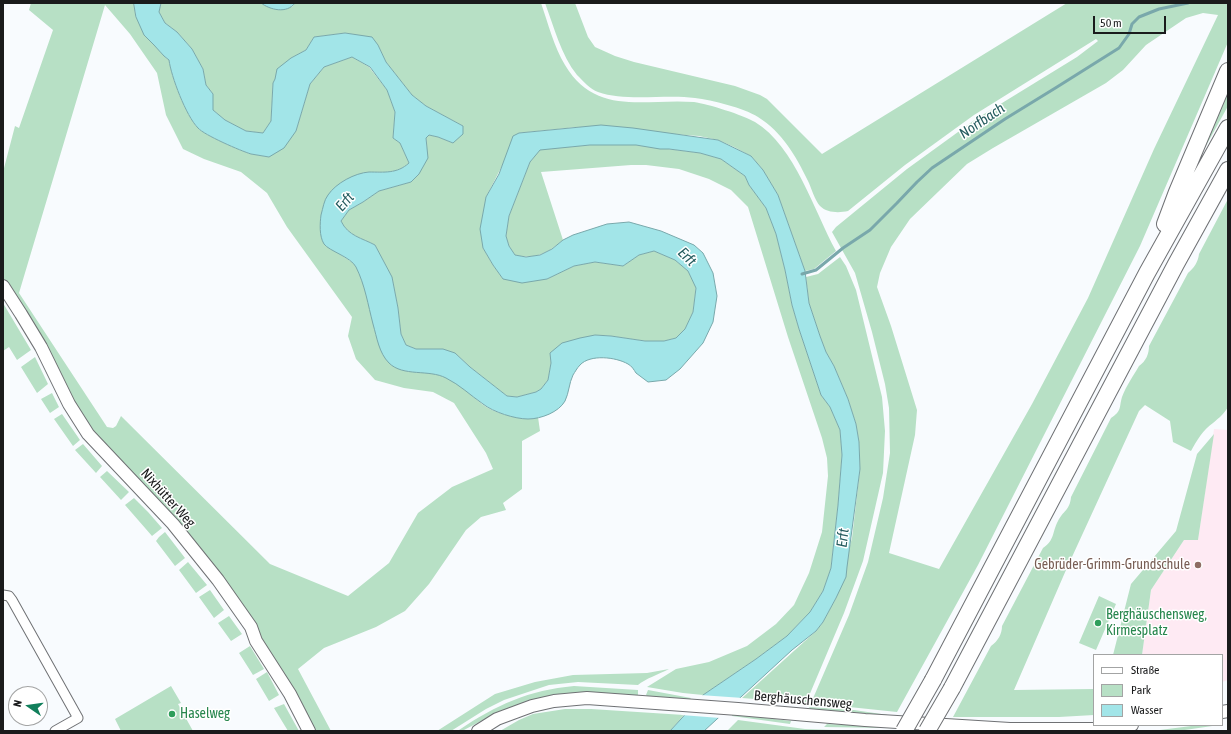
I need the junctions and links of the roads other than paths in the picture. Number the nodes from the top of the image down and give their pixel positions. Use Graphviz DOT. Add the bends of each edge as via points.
graph roads {
  1 [pos="1228,71"];
  2 [pos="1228,128"];
  3 [pos="1228,170"];
  4 [pos="1147,273"];
  5 [pos="3,286"];
  6 [pos="5,595"];
  7 [pos="1120,726"];
  8 [pos="55,731"];
  9 [pos="309,731"];
  10 [pos="478,731"];
  11 [pos="904,731"];
  12 [pos="927,731"];
  1 -- 4 [label="highway" via="1177,192"];
  2 -- 4 [label="highway"];
  3 -- 12 [label="highway, bridge"];
  4 -- 11 [label="highway, bridge"];
  5 -- 9 [label="main road, Nixhütter Weg" via="88,434 158,507 218,580 251,627 256,641 290,694"];
  6 -- 8 [label="street" via="12,600 78,718"];
  7 -- 10 [label="main road, Berghäuschensweg" via="1086,729 1010,729 587,698 543,703 521,709 497,719"];
}
